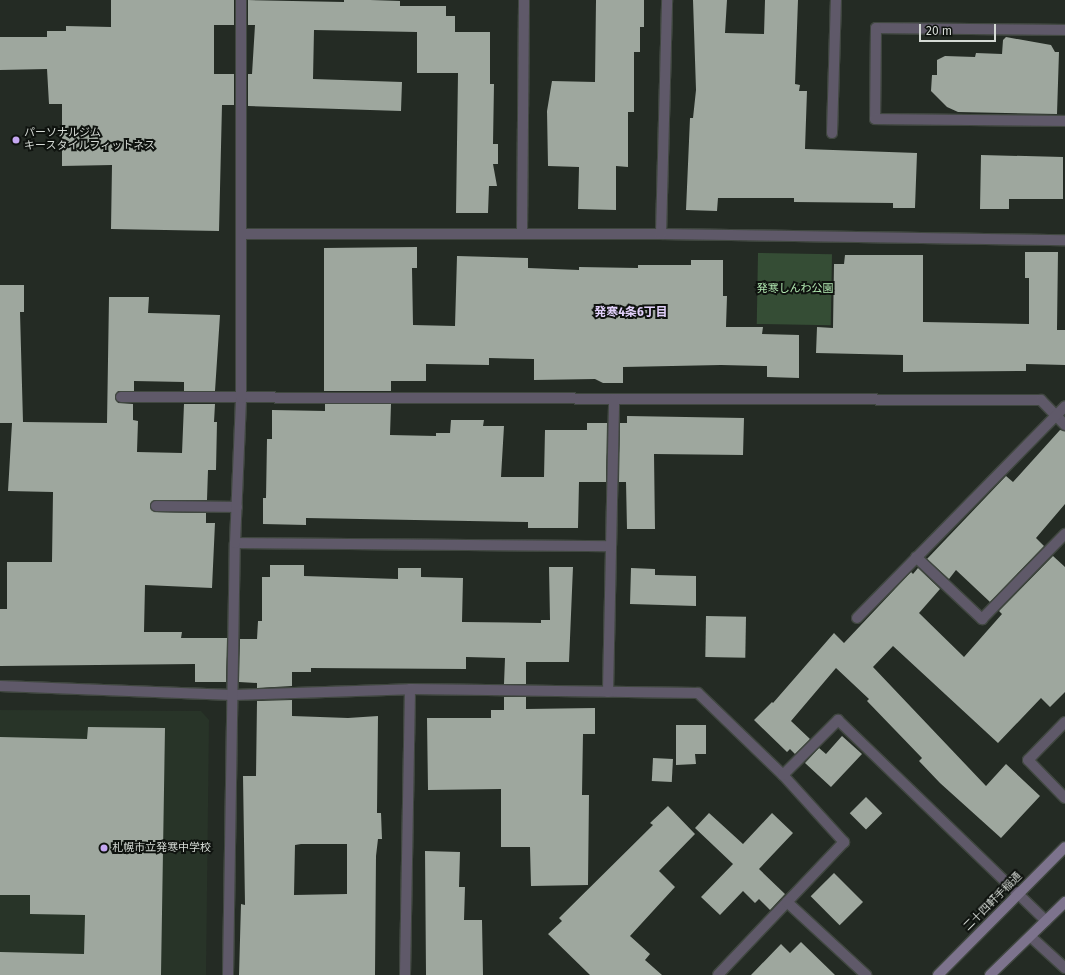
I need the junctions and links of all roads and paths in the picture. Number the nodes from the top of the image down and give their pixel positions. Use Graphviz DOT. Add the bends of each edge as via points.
graph roads {
  1 [pos="241,0"];
  2 [pos="524,0"];
  3 [pos="667,0"];
  4 [pos="836,0"];
  5 [pos="1065,30"];
  6 [pos="1065,121"];
  7 [pos="832,133"];
  8 [pos="522,233"];
  9 [pos="241,234"];
  10 [pos="661,234"];
  11 [pos="1065,240"];
  12 [pos="121,397"];
  13 [pos="241,398"];
  14 [pos="614,398"];
  15 [pos="1065,406"];
  16 [pos="1055,414"];
  17 [pos="1065,425"];
  18 [pos="156,506"];
  19 [pos="237,507"];
  20 [pos="1065,534"];
  21 [pos="235,543"];
  22 [pos="611,546"];
  23 [pos="916,557"];
  24 [pos="857,618"];
  25 [pos="0,686"];
  26 [pos="410,689"];
  27 [pos="608,692"];
  28 [pos="233,695"];
  29 [pos="1065,722"];
  30 [pos="783,775"];
  31 [pos="1065,798"];
  32 [pos="1065,846"];
  33 [pos="1018,894"];
  34 [pos="787,902"];
  35 [pos="1065,902"];
  36 [pos="1046,921"];
  37 [pos="1031,937"];
  38 [pos="1065,968"];
  39 [pos="228,975"];
  40 [pos="405,975"];
  41 [pos="718,975"];
  42 [pos="866,975"];
  43 [pos="938,975"];
  44 [pos="990,975"];
  1 -- 9 [label="street"];
  2 -- 8 [label="street"];
  3 -- 10 [label="street"];
  4 -- 7 [label="street"];
  5 -- 6 [label="street" via="876,28 875,119"];
  8 -- 9 [label="street"];
  8 -- 10 [label="street"];
  9 -- 13 [label="street"];
  10 -- 11 [label="street"];
  12 -- 13 [label="street"];
  13 -- 14 [label="street"];
  13 -- 19 [label="street"];
  14 -- 16 [label="street" via="1041,400"];
  14 -- 22 [label="street"];
  15 -- 16 [label="street"];
  16 -- 17 [label="street"];
  16 -- 23 [label="street"];
  18 -- 19 [label="street"];
  19 -- 21 [label="street"];
  20 -- 23 [label="street" via="982,618"];
  21 -- 22 [label="street"];
  21 -- 28 [label="street"];
  22 -- 27 [label="street"];
  23 -- 24 [label="street"];
  25 -- 28 [label="street"];
  26 -- 27 [label="street"];
  26 -- 28 [label="street"];
  26 -- 40 [label="street"];
  27 -- 30 [label="street" via="698,693"];
  28 -- 39 [label="street"];
  29 -- 31 [label="street" via="1028,760"];
  30 -- 33 [label="street" via="838,720"];
  30 -- 34 [label="street" via="844,842"];
  32 -- 33 [label="street, 二十四軒手稲通"];
  33 -- 36 [label="street"];
  33 -- 43 [label="street, 二十四軒手稲通"];
  34 -- 41 [label="street"];
  34 -- 42 [label="street"];
  35 -- 36 [label="street"];
  36 -- 37 [label="street"];
  37 -- 38 [label="street"];
  37 -- 44 [label="street"];
}
